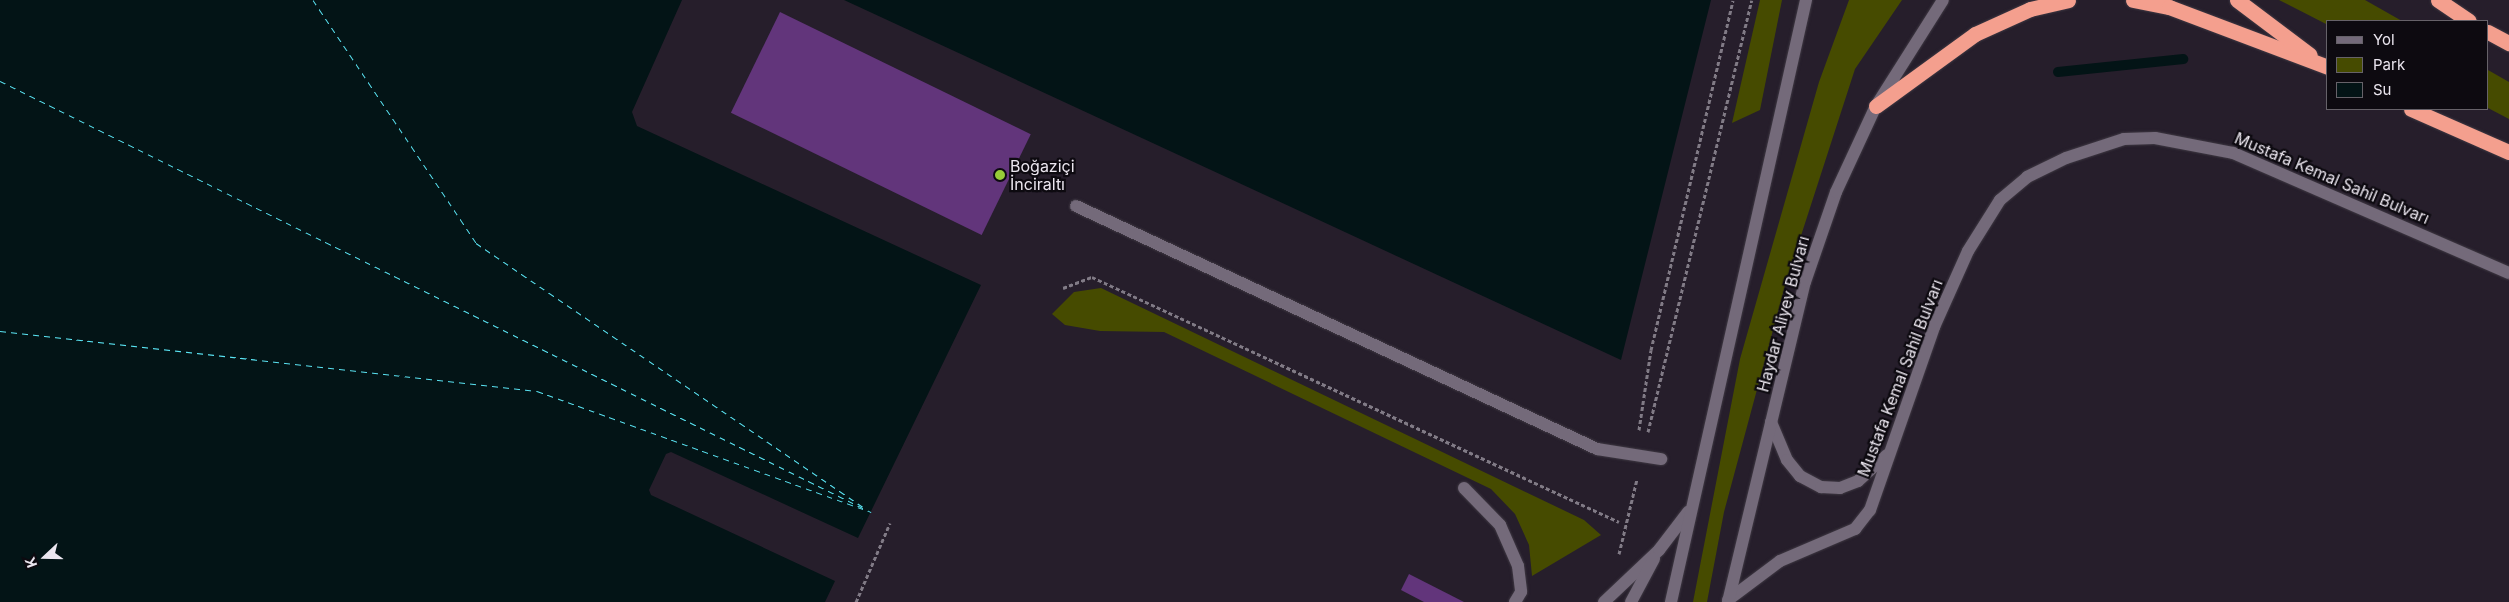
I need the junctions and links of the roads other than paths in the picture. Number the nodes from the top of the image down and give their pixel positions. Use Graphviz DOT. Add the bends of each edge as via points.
graph roads {
  1 [pos="1806,0"];
  2 [pos="1943,0"];
  3 [pos="2068,0"];
  4 [pos="2133,0"];
  5 [pos="2237,0"];
  6 [pos="2438,0"];
  7 [pos="2468,20"];
  8 [pos="2489,33"];
  9 [pos="2509,43"];
  10 [pos="2326,66"];
  11 [pos="2326,67"];
  12 [pos="1876,106"];
  13 [pos="2413,110"];
  14 [pos="2509,152"];
  15 [pos="1076,206"];
  16 [pos="2509,273"];
  17 [pos="1771,422"];
  18 [pos="1889,453"];
  19 [pos="1661,459"];
  20 [pos="1464,488"];
  21 [pos="1688,512"];
  22 [pos="1659,550"];
  23 [pos="1606,600"];
  24 [pos="1728,601"];
  25 [pos="1515,602"];
  26 [pos="1631,602"];
  27 [pos="1671,602"];
  1 -- 21 [label="main road"];
  2 -- 12 [label="main road, Haydar Aliyev Bulvarı"];
  3 -- 12 [label="highway" via="2030,9 1975,34"];
  4 -- 11 [label="highway" via="2169,7"];
  5 -- 10 [label="highway"];
  6 -- 7 [label="highway"];
  8 -- 9 [label="highway"];
  12 -- 17 [label="main road, Haydar Aliyev Bulvarı" via="1836,192 1805,282"];
  13 -- 14 [label="highway"];
  15 -- 19 [label="main road" via="1597,449"];
  16 -- 18 [label="main road, Mustafa Kemal Sahil Bulvarı" via="2233,153 2155,138 2124,139 2091,148 2027,177 2000,200 1968,251 1934,327"];
  17 -- 18 [label="main road" via="1787,460 1800,476 1821,487 1840,488 1858,480"];
  17 -- 24 [label="main road, Haydar Aliyev Bulvarı"];
  18 -- 24 [label="main road, Mustafa Kemal Sahil Bulvarı" via="1870,510 1855,529 1780,561"];
  20 -- 25 [label="main road" via="1500,525 1518,566 1520,592"];
  21 -- 22 [label="main road"];
  21 -- 27 [label="main road"];
  22 -- 23 [label="main road"];
  22 -- 26 [label="main road"];
}
